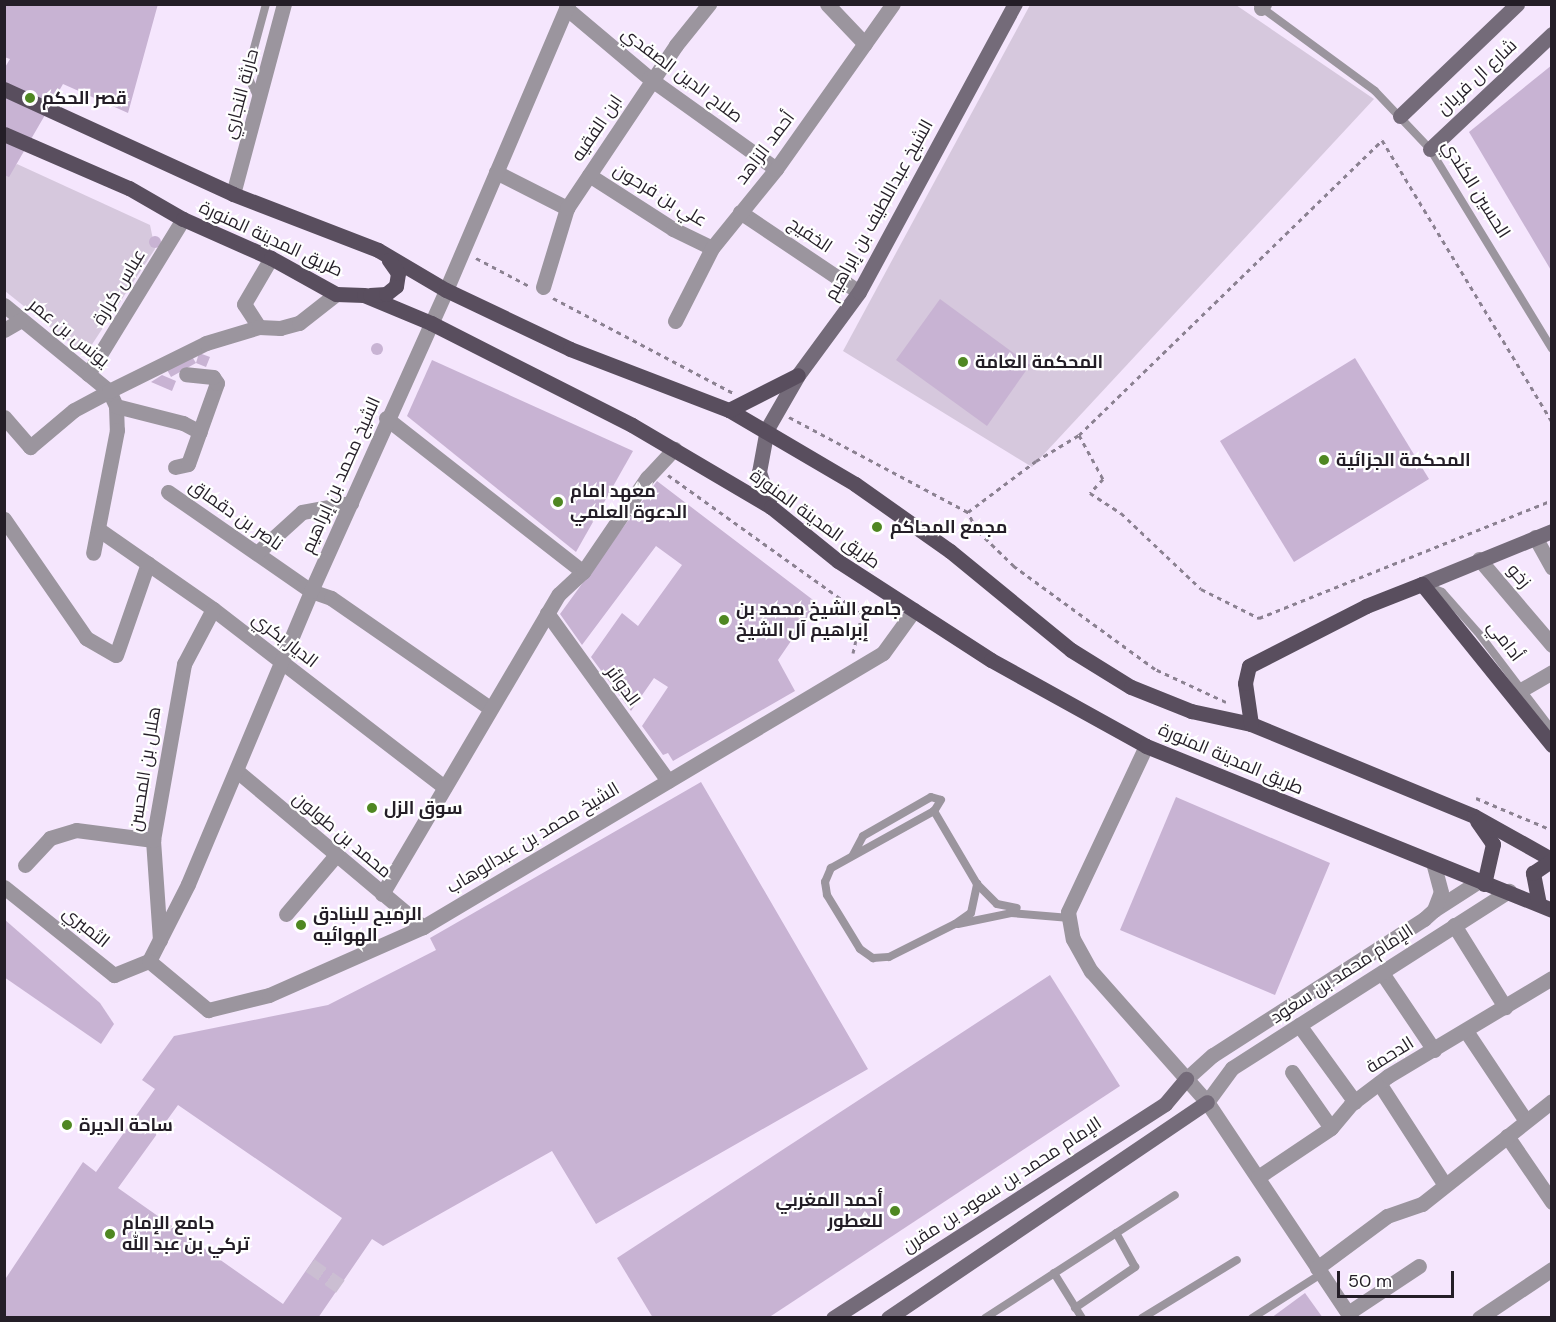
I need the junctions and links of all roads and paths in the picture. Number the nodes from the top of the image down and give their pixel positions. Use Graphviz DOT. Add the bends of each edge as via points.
graph roads {
  1 [pos="266,4"];
  2 [pos="284,4"];
  3 [pos="709,4"];
  4 [pos="827,4"];
  5 [pos="893,4"];
  6 [pos="1015,4"];
  7 [pos="1517,4"];
  8 [pos="1261,6"];
  9 [pos="567,7"];
  10 [pos="1551,34"];
  11 [pos="865,44"];
  12 [pos="652,81"];
  13 [pos="4,89"];
  14 [pos="260,101"];
  15 [pos="1400,116"];
  16 [pos="4,134"];
  17 [pos="1430,149"];
  18 [pos="776,168"];
  19 [pos="496,172"];
  20 [pos="589,175"];
  21 [pos="233,194"];
  22 [pos="567,208"];
  23 [pos="740,212"];
  24 [pos="183,219"];
  25 [pos="712,248"];
  26 [pos="378,250"];
  27 [pos="461,250"];
  28 [pos="271,258"];
  29 [pos="446,290"];
  30 [pos="541,290"];
  31 [pos="859,292"];
  32 [pos="336,294"];
  33 [pos="364,295"];
  34 [pos="4,305"];
  35 [pos="21,320"];
  36 [pos="675,321"];
  37 [pos="431,323"];
  38 [pos="259,327"];
  39 [pos="4,330"];
  40 [pos="1551,349"];
  41 [pos="88,374"];
  42 [pos="186,374"];
  43 [pos="798,375"];
  44 [pos="109,391"];
  45 [pos="742,393"];
  46 [pos="116,406"];
  47 [pos="729,410"];
  48 [pos="4,417"];
  49 [pos="387,418"];
  50 [pos="1551,422"];
  51 [pos="804,427"];
  52 [pos="767,429"];
  53 [pos="200,432"];
  54 [pos="1078,435"];
  55 [pos="674,449"];
  56 [pos="175,467"];
  57 [pos="657,467"];
  58 [pos="168,492"];
  59 [pos="1551,500"];
  60 [pos="351,503"];
  61 [pos="771,507"];
  62 [pos="968,512"];
  63 [pos="4,519"];
  64 [pos="98,529"];
  65 [pos="1551,531"];
  66 [pos="1535,537"];
  67 [pos="257,553"];
  68 [pos="93,554"];
  69 [pos="1479,559"];
  70 [pos="148,563"];
  71 [pos="1551,568"];
  72 [pos="583,572"];
  73 [pos="1422,584"];
  74 [pos="310,591"];
  75 [pos="213,609"];
  76 [pos="914,610"];
  77 [pos="548,613"];
  78 [pos="1551,645"];
  79 [pos="282,662"];
  80 [pos="1551,672"];
  81 [pos="849,674"];
  82 [pos="1521,690"];
  83 [pos="1217,698"];
  84 [pos="490,708"];
  85 [pos="1251,724"];
  86 [pos="1551,730"];
  87 [pos="1551,745"];
  88 [pos="1146,746"];
  89 [pos="237,771"];
  90 [pos="668,781"];
  91 [pos="444,787"];
  92 [pos="934,810"];
  93 [pos="1474,816"];
  94 [pos="153,840"];
  95 [pos="336,855"];
  96 [pos="853,855"];
  97 [pos="1550,859"];
  98 [pos="1433,863"];
  99 [pos="25,865"];
  100 [pos="1482,883"];
  101 [pos="976,884"];
  102 [pos="4,887"];
  103 [pos="1509,891"];
  104 [pos="382,894"];
  105 [pos="1545,907"];
  106 [pos="1434,910"];
  107 [pos="286,914"];
  108 [pos="1070,915"];
  109 [pos="955,924"];
  110 [pos="1454,925"];
  111 [pos="423,927"];
  112 [pos="160,943"];
  113 [pos="149,961"];
  114 [pos="1382,973"];
  115 [pos="1551,978"];
  116 [pos="1505,1007"];
  117 [pos="1299,1025"];
  118 [pos="1466,1031"];
  119 [pos="1434,1050"];
  120 [pos="1292,1072"];
  121 [pos="1186,1079"];
  122 [pos="1379,1083"];
  123 [pos="1551,1101"];
  124 [pos="1207,1102"];
  125 [pos="1355,1102"];
  126 [pos="1526,1121"];
  127 [pos="1330,1128"];
  128 [pos="1507,1136"];
  129 [pos="1258,1177"];
  130 [pos="1445,1185"];
  131 [pos="1174,1195"];
  132 [pos="1551,1202"];
  133 [pos="1116,1233"];
  134 [pos="1237,1260"];
  135 [pos="1419,1266"];
  136 [pos="1551,1269"];
  137 [pos="1319,1271"];
  138 [pos="1054,1273"];
  139 [pos="1075,1308"];
  140 [pos="1349,1315"];
  141 [pos="833,1317"];
  142 [pos="888,1317"];
  143 [pos="985,1317"];
  144 [pos="1082,1317"];
  145 [pos="1142,1317"];
  146 [pos="1252,1317"];
  147 [pos="1479,1317"];
  1 -- 14 [label="lane" via="247,74"];
  2 -- 14 [label="street, حارثة النجاري"];
  3 -- 12 [label="street, ابن الفقيه"];
  4 -- 11 [label="street"];
  5 -- 11 [label="street, أحمد الزاهد"];
  6 -- 31 [label="street, الشيخ عبداللطيف بن إبراهيم"];
  7 -- 15 [label="street, شارع ال فريان"];
  8 -- 15 [label="lane, الحسين الكندي" via="1367,84"];
  9 -- 12 [label="street, صلاح الدين الصفدي"];
  9 -- 19 [label="street, الشيخ محمد بن إبراهيم"];
  10 -- 17 [label="street, شارع ال فريان"];
  11 -- 18 [label="street, أحمد الزاهد"];
  12 -- 18 [label="street, صلاح الدين الصفدي"];
  12 -- 20 [label="street, ابن الفقيه"];
  13 -- 21 [label="main road, طريق المدينة المنورة"];
  14 -- 21 [label="street, حارثة النجاري"];
  15 -- 17 [label="lane, الحسين الكندي"];
  16 -- 24 [label="main road, طريق المدينة المنورة" via="129,188"];
  17 -- 40 [label="lane, الحسين الكندي"];
  18 -- 23 [label="street, أحمد الزاهد"];
  19 -- 22 [label="street"];
  19 -- 27 [label="street, الشيخ محمد بن إبراهيم"];
  20 -- 22 [label="street, ابن الفقيه"];
  20 -- 25 [label="street, علي بن فرحون" via="673,229"];
  21 -- 26 [label="main road, طريق المدينة المنورة"];
  22 -- 30 [label="street, ابن الفقيه"];
  23 -- 25 [label="street, أحمد الزاهد"];
  23 -- 31 [label="street, الخفيج"];
  24 -- 28 [label="main road, طريق المدينة المنورة"];
  24 -- 41 [label="street, عباس كرارة"];
  25 -- 36 [label="street, أحمد الزاهد"];
  26 -- 29 [label="main road, طريق المدينة المنورة"];
  26 -- 33 [label="main road" via="396,267 398,280 386,294"];
  27 -- 29 [label="street, الشيخ محمد بن إبراهيم"];
  27 -- 30 [label="path"];
  28 -- 32 [label="main road, طريق المدينة المنورة"];
  28 -- 38 [label="street" via="244,304"];
  29 -- 37 [label="street, الشيخ محمد بن إبراهيم"];
  29 -- 47 [label="main road, طريق المدينة المنورة" via="570,350"];
  30 -- 45 [label="path" via="736,394"];
  31 -- 43 [label="street, الشيخ عبداللطيف بن إبراهيم"];
  32 -- 33 [label="main road, طريق المدينة المنورة"];
  32 -- 38 [label="street" via="299,322 280,328"];
  33 -- 37 [label="main road, طريق المدينة المنورة"];
  34 -- 35 [label="street, يونس بن عمر"];
  35 -- 39 [label="street"];
  35 -- 41 [label="street, يونس بن عمر"];
  37 -- 49 [label="street, الشيخ محمد بن إبراهيم"];
  37 -- 55 [label="main road, طريق المدينة المنورة"];
  38 -- 44 [label="street" via="206,343"];
  41 -- 44 [label="street, يونس بن عمر"];
  42 -- 53 [label="street" via="217,380"];
  43 -- 47 [label="main road"];
  43 -- 52 [label="street, الشيخ عبداللطيف بن إبراهيم"];
  44 -- 46 [label="street"];
  44 -- 48 [label="street" via="74,410 30,447"];
  46 -- 53 [label="street" via="183,423"];
  46 -- 64 [label="street" via="117,430"];
  47 -- 52 [label="main road, طريق المدينة المنورة"];
  49 -- 60 [label="street, الشيخ محمد بن إبراهيم"];
  49 -- 72 [label="street"];
  50 -- 54 [label="path" via="1382,140"];
  51 -- 62 [label="path"];
  52 -- 61 [label="street, الشيخ عبداللطيف بن إبراهيم" via="759,472"];
  52 -- 85 [label="main road, طريق المدينة المنورة" via="950,551 1071,650 1131,687 1191,711"];
  53 -- 56 [label="street" via="188,464"];
  54 -- 59 [label="path" via="1103,479 1090,493 1121,513 1201,589 1258,618"];
  54 -- 62 [label="path" via="1036,460"];
  55 -- 57 [label="street"];
  55 -- 61 [label="main road, طريق المدينة المنورة"];
  57 -- 72 [label="street"];
  57 -- 81 [label="path" via="862,614"];
  58 -- 67 [label="street, ناصر بن دقماق"];
  60 -- 67 [label="street" via="302,512"];
  60 -- 74 [label="street, الشيخ محمد بن إبراهيم"];
  61 -- 76 [label="main road, طريق المدينة المنورة" via="838,561"];
  62 -- 83 [label="path" via="976,529 1014,566 1155,669"];
  63 -- 70 [label="street" via="86,638 116,655"];
  64 -- 68 [label="street"];
  64 -- 70 [label="street, الديار بكري"];
  65 -- 66 [label="street"];
  66 -- 69 [label="street"];
  66 -- 71 [label="street"];
  67 -- 74 [label="street, ناصر بن دقماق"];
  69 -- 73 [label="street"];
  69 -- 78 [label="street, زخو"];
  70 -- 75 [label="street, الديار بكري"];
  72 -- 77 [label="street" via="559,594"];
  73 -- 82 [label="lane, أدامي" via="1442,592"];
  73 -- 85 [label="main road" via="1366,606 1249,666 1245,683"];
  73 -- 87 [label="main road"];
  74 -- 79 [label="street, الشيخ محمد بن إبراهيم"];
  74 -- 84 [label="street, ناصر بن دقماق" via="331,598"];
  75 -- 79 [label="street, الديار بكري"];
  75 -- 94 [label="street, هلال بن المحسن" via="184,664"];
  76 -- 81 [label="street, الشيخ محمد بن عبدالوهاب" via="883,653"];
  76 -- 88 [label="main road, طريق المدينة المنورة" via="991,660"];
  77 -- 84 [label="street"];
  77 -- 90 [label="street, الدوائر"];
  79 -- 89 [label="street, الشيخ محمد بن إبراهيم"];
  79 -- 91 [label="street, الديار بكري"];
  80 -- 82 [label="street"];
  81 -- 90 [label="street, الشيخ محمد بن عبدالوهاب"];
  82 -- 86 [label="lane, أدامي"];
  84 -- 91 [label="street"];
  85 -- 93 [label="main road, طريق المدينة المنورة"];
  88 -- 98 [label="main road, طريق المدينة المنورة"];
  88 -- 108 [label="street"];
  89 -- 95 [label="street, محمد بن طولون"];
  89 -- 112 [label="street, الشيخ محمد بن إبراهيم"];
  90 -- 111 [label="street, الشيخ محمد بن عبدالوهاب"];
  91 -- 104 [label="street"];
  92 -- 96 [label="lane"];
  92 -- 96 [label="lane" via="940,800 931,797 863,836"];
  92 -- 101 [label="lane"];
  93 -- 97 [label="main road, طريق المدينة المنورة"];
  93 -- 100 [label="main road" via="1493,844"];
  94 -- 99 [label="street" via="76,830 50,838"];
  94 -- 112 [label="street, هلال بن المحسن"];
  95 -- 104 [label="street, محمد بن طولون"];
  95 -- 107 [label="street"];
  96 -- 109 [label="lane" via="831,868 826,888 860,949 873,958 889,957"];
  97 -- 105 [label="main road, طريق المدينة المنورة" via="1533,873"];
  98 -- 100 [label="main road, طريق المدينة المنورة"];
  98 -- 106 [label="street" via="1441,892"];
  100 -- 103 [label="main road, طريق المدينة المنورة"];
  100 -- 106 [label="street, الإمام محمد بن سعود"];
  101 -- 108 [label="lane" via="1003,907"];
  101 -- 109 [label="lane" via="970,913"];
  102 -- 113 [label="street, الثميري" via="114,975"];
  103 -- 105 [label="main road, طريق المدينة المنورة"];
  103 -- 110 [label="street, الإمام محمد بن سعود"];
  104 -- 111 [label="street, محمد بن طولون"];
  106 -- 121 [label="street, الإمام محمد بن سعود" via="1213,1055"];
  108 -- 109 [label="lane" via="1011,913"];
  108 -- 121 [label="street" via="1071,934 1091,971"];
  110 -- 114 [label="street, الإمام محمد بن سعود"];
  110 -- 116 [label="street"];
  111 -- 113 [label="street, الشيخ محمد بن عبدالوهاب" via="269,995 208,1010"];
  112 -- 113 [label="street, الشيخ محمد بن إبراهيم"];
  114 -- 117 [label="street, الإمام محمد بن سعود"];
  114 -- 119 [label="street"];
  115 -- 116 [label="street, الدحمة"];
  116 -- 118 [label="street, الدحمة"];
  117 -- 124 [label="street, الإمام محمد بن سعود" via="1232,1068"];
  117 -- 125 [label="street"];
  118 -- 119 [label="street, الدحمة"];
  118 -- 126 [label="street"];
  119 -- 122 [label="street, الدحمة"];
  120 -- 127 [label="street"];
  121 -- 124 [label="street"];
  121 -- 141 [label="street, الإمام محمد بن سعود بن مقرن" via="1164,1104"];
  122 -- 125 [label="street, الدحمة"];
  122 -- 130 [label="street"];
  123 -- 126 [label="street"];
  124 -- 129 [label="street"];
  124 -- 142 [label="street"];
  125 -- 127 [label="street, الدحمة"];
  126 -- 128 [label="street"];
  127 -- 129 [label="street, الدحمة"];
  128 -- 130 [label="street"];
  128 -- 132 [label="street"];
  129 -- 137 [label="street"];
  130 -- 137 [label="street" via="1422,1204 1387,1216"];
  131 -- 133 [label="lane"];
  133 -- 138 [label="lane"];
  133 -- 139 [label="lane" via="1135,1267"];
  134 -- 145 [label="lane"];
  135 -- 140 [label="street"];
  136 -- 147 [label="street"];
  137 -- 140 [label="street"];
  137 -- 146 [label="lane"];
  138 -- 139 [label="lane"];
  138 -- 143 [label="lane"];
  139 -- 144 [label="lane"];
}
